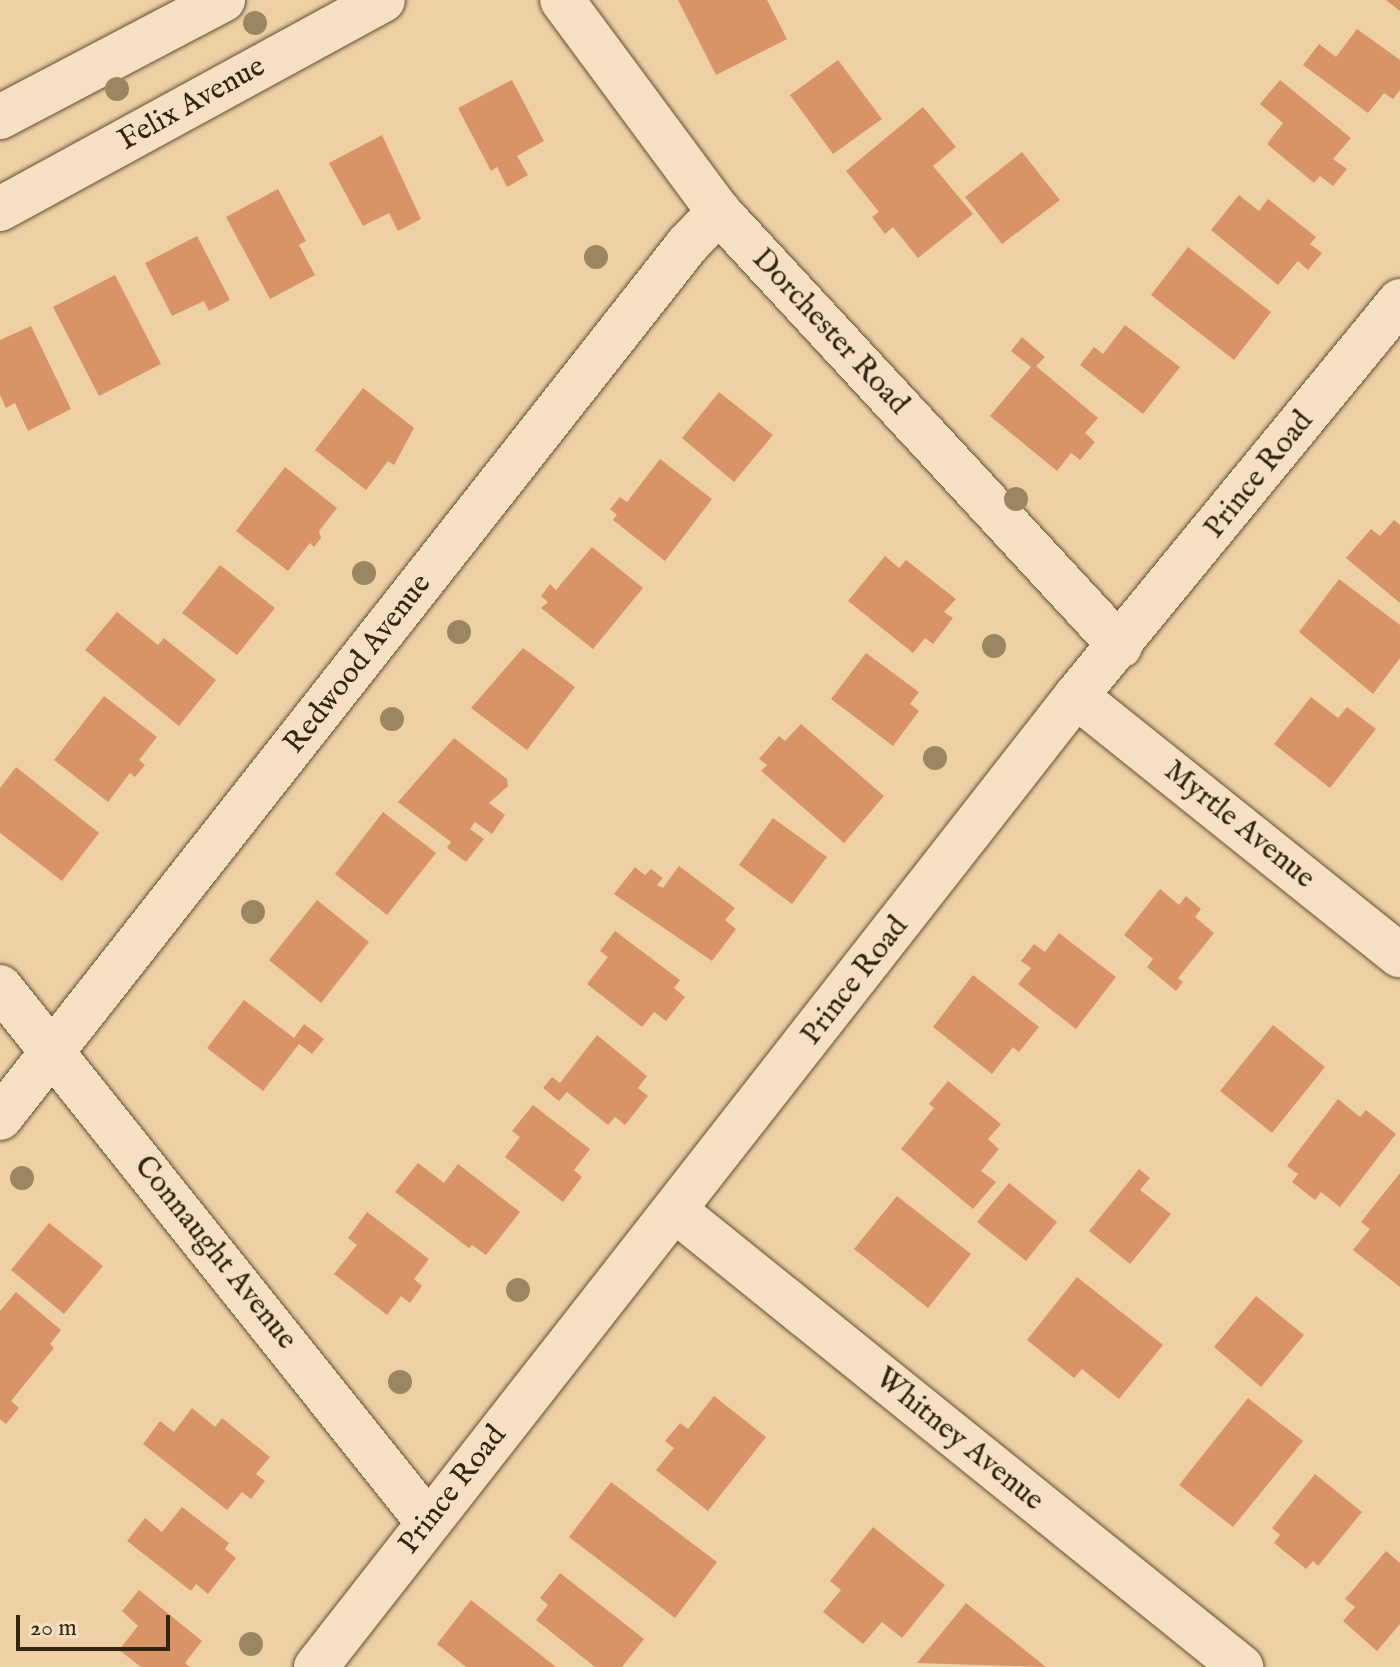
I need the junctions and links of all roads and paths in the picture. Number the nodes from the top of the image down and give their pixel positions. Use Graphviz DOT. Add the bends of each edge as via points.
graph roads {
  1 [pos="223,0"];
  2 [pos="383,0"];
  3 [pos="562,0"];
  4 [pos="0,117"];
  5 [pos="0,209"];
  6 [pos="719,212"];
  7 [pos="1400,301"];
  8 [pos="1120,646"];
  9 [pos="1076,696"];
  10 [pos="1400,956"];
  11 [pos="0,987"];
  12 [pos="53,1050"];
  13 [pos="0,1118"];
  14 [pos="677,1212"];
  15 [pos="427,1521"];
  16 [pos="316,1667"];
  17 [pos="1241,1667"];
  1 -- 4 [label="street"];
  2 -- 5 [label="street, Felix Avenue"];
  3 -- 6 [label="street, Dorchester Road"];
  6 -- 8 [label="street, Dorchester Road"];
  6 -- 12 [label="street, Redwood Avenue" via="688,244"];
  7 -- 8 [label="street, Prince Road"];
  8 -- 9 [label="street, Prince Road"];
  9 -- 10 [label="street, Myrtle Avenue"];
  9 -- 14 [label="street, Prince Road"];
  11 -- 12 [label="street, Connaught Avenue"];
  12 -- 13 [label="street, Redwood Avenue"];
  12 -- 15 [label="street, Connaught Avenue"];
  14 -- 15 [label="street, Prince Road"];
  14 -- 17 [label="street, Whitney Avenue"];
  15 -- 16 [label="street, Prince Road"];
}
